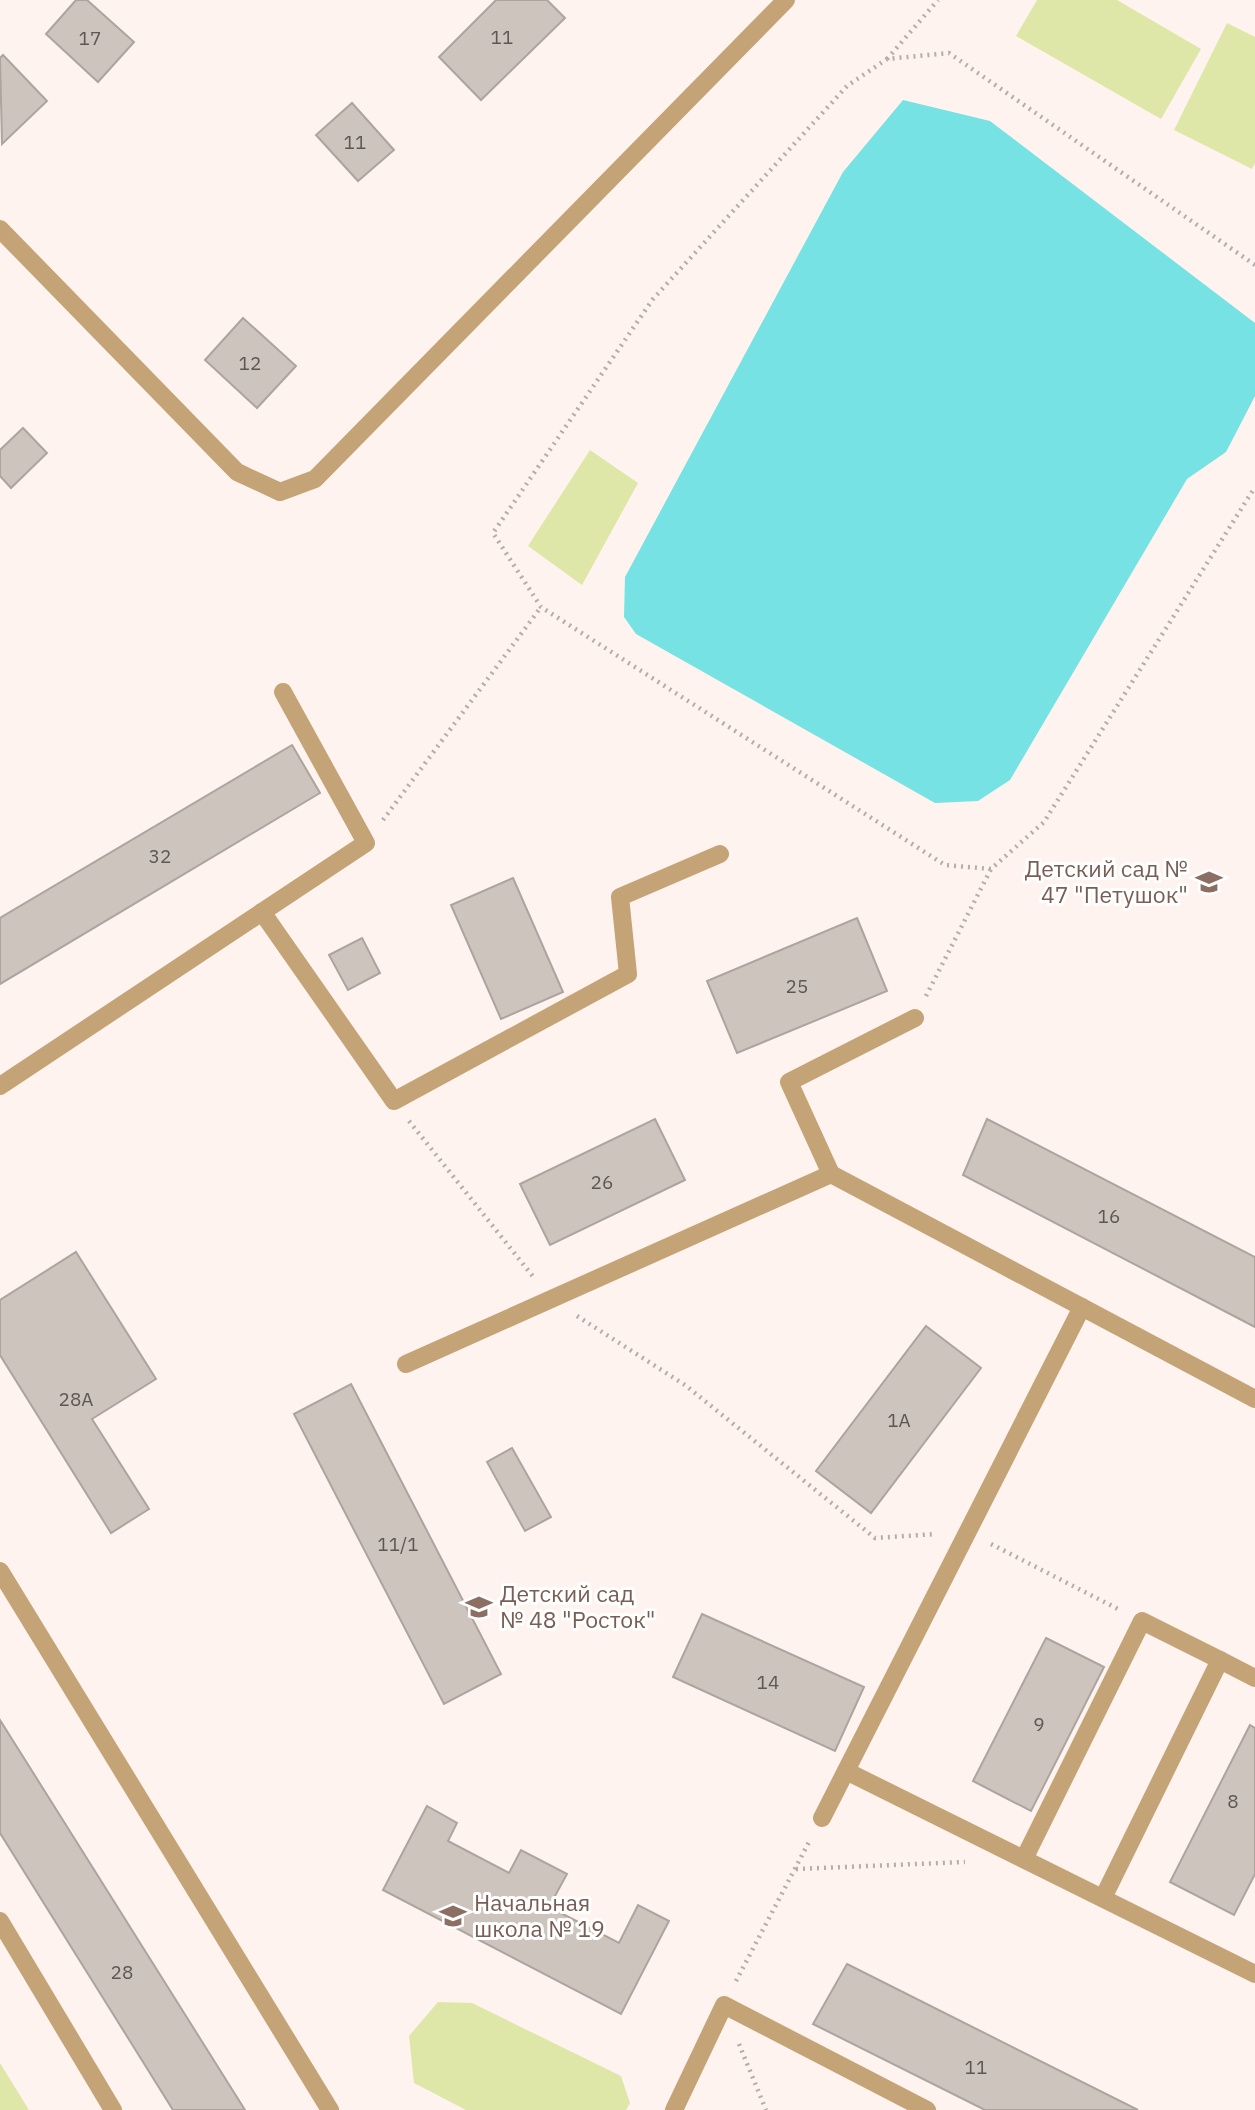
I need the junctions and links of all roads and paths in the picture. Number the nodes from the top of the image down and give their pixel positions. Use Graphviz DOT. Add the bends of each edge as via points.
graph roads {
  1 [pos="786,0"];
  2 [pos="938,0"];
  3 [pos="887,59"];
  4 [pos="0,229"];
  5 [pos="1255,265"];
  6 [pos="1255,486"];
  7 [pos="541,607"];
  8 [pos="283,692"];
  9 [pos="366,843"];
  10 [pos="720,853"];
  11 [pos="991,869"];
  12 [pos="262,912"];
  13 [pos="915,1017"];
  14 [pos="0,1086"];
  15 [pos="394,1101"];
  16 [pos="831,1174"];
  17 [pos="551,1300"];
  18 [pos="1082,1307"];
  19 [pos="406,1364"];
  20 [pos="1255,1399"];
  21 [pos="967,1532"];
  22 [pos="0,1571"];
  23 [pos="1142,1621"];
  24 [pos="1220,1660"];
  25 [pos="1255,1678"];
  26 [pos="846,1771"];
  27 [pos="822,1818"];
  28 [pos="1024,1859"];
  29 [pos="970,1861"];
  30 [pos="795,1869"];
  31 [pos="1103,1898"];
  32 [pos="0,1921"];
  33 [pos="1255,1974"];
  34 [pos="724,2005"];
  35 [pos="113,2110"];
  36 [pos="330,2110"];
  37 [pos="674,2110"];
  38 [pos="766,2110"];
  39 [pos="927,2110"];
  1 -- 4 [label="street" via="316,479 279,492 237,472"];
  2 -- 3 [label="path"];
  3 -- 5 [label="path" via="949,53"];
  3 -- 7 [label="path" via="846,86 653,299 493,533"];
  6 -- 11 [label="path" via="1044,822"];
  7 -- 9 [label="path"];
  7 -- 11 [label="path" via="945,865"];
  8 -- 9 [label="street"];
  9 -- 12 [label="street"];
  10 -- 15 [label="street" via="620,897 628,974"];
  11 -- 13 [label="path"];
  12 -- 14 [label="street"];
  12 -- 15 [label="street"];
  13 -- 16 [label="street" via="789,1082"];
  15 -- 17 [label="path"];
  16 -- 17 [label="street"];
  16 -- 18 [label="street"];
  17 -- 19 [label="street"];
  17 -- 21 [label="path" via="685,1385 875,1538"];
  18 -- 20 [label="street"];
  18 -- 21 [label="street"];
  21 -- 23 [label="path"];
  21 -- 26 [label="street"];
  22 -- 36 [label="street"];
  23 -- 24 [label="street"];
  23 -- 28 [label="street"];
  24 -- 25 [label="street"];
  24 -- 31 [label="street"];
  26 -- 27 [label="street"];
  26 -- 28 [label="street"];
  27 -- 30 [label="path"];
  28 -- 31 [label="street"];
  29 -- 30 [label="path"];
  30 -- 34 [label="path"];
  31 -- 33 [label="street"];
  32 -- 35 [label="street"];
  34 -- 37 [label="street"];
  34 -- 38 [label="path"];
  34 -- 39 [label="street"];
}
